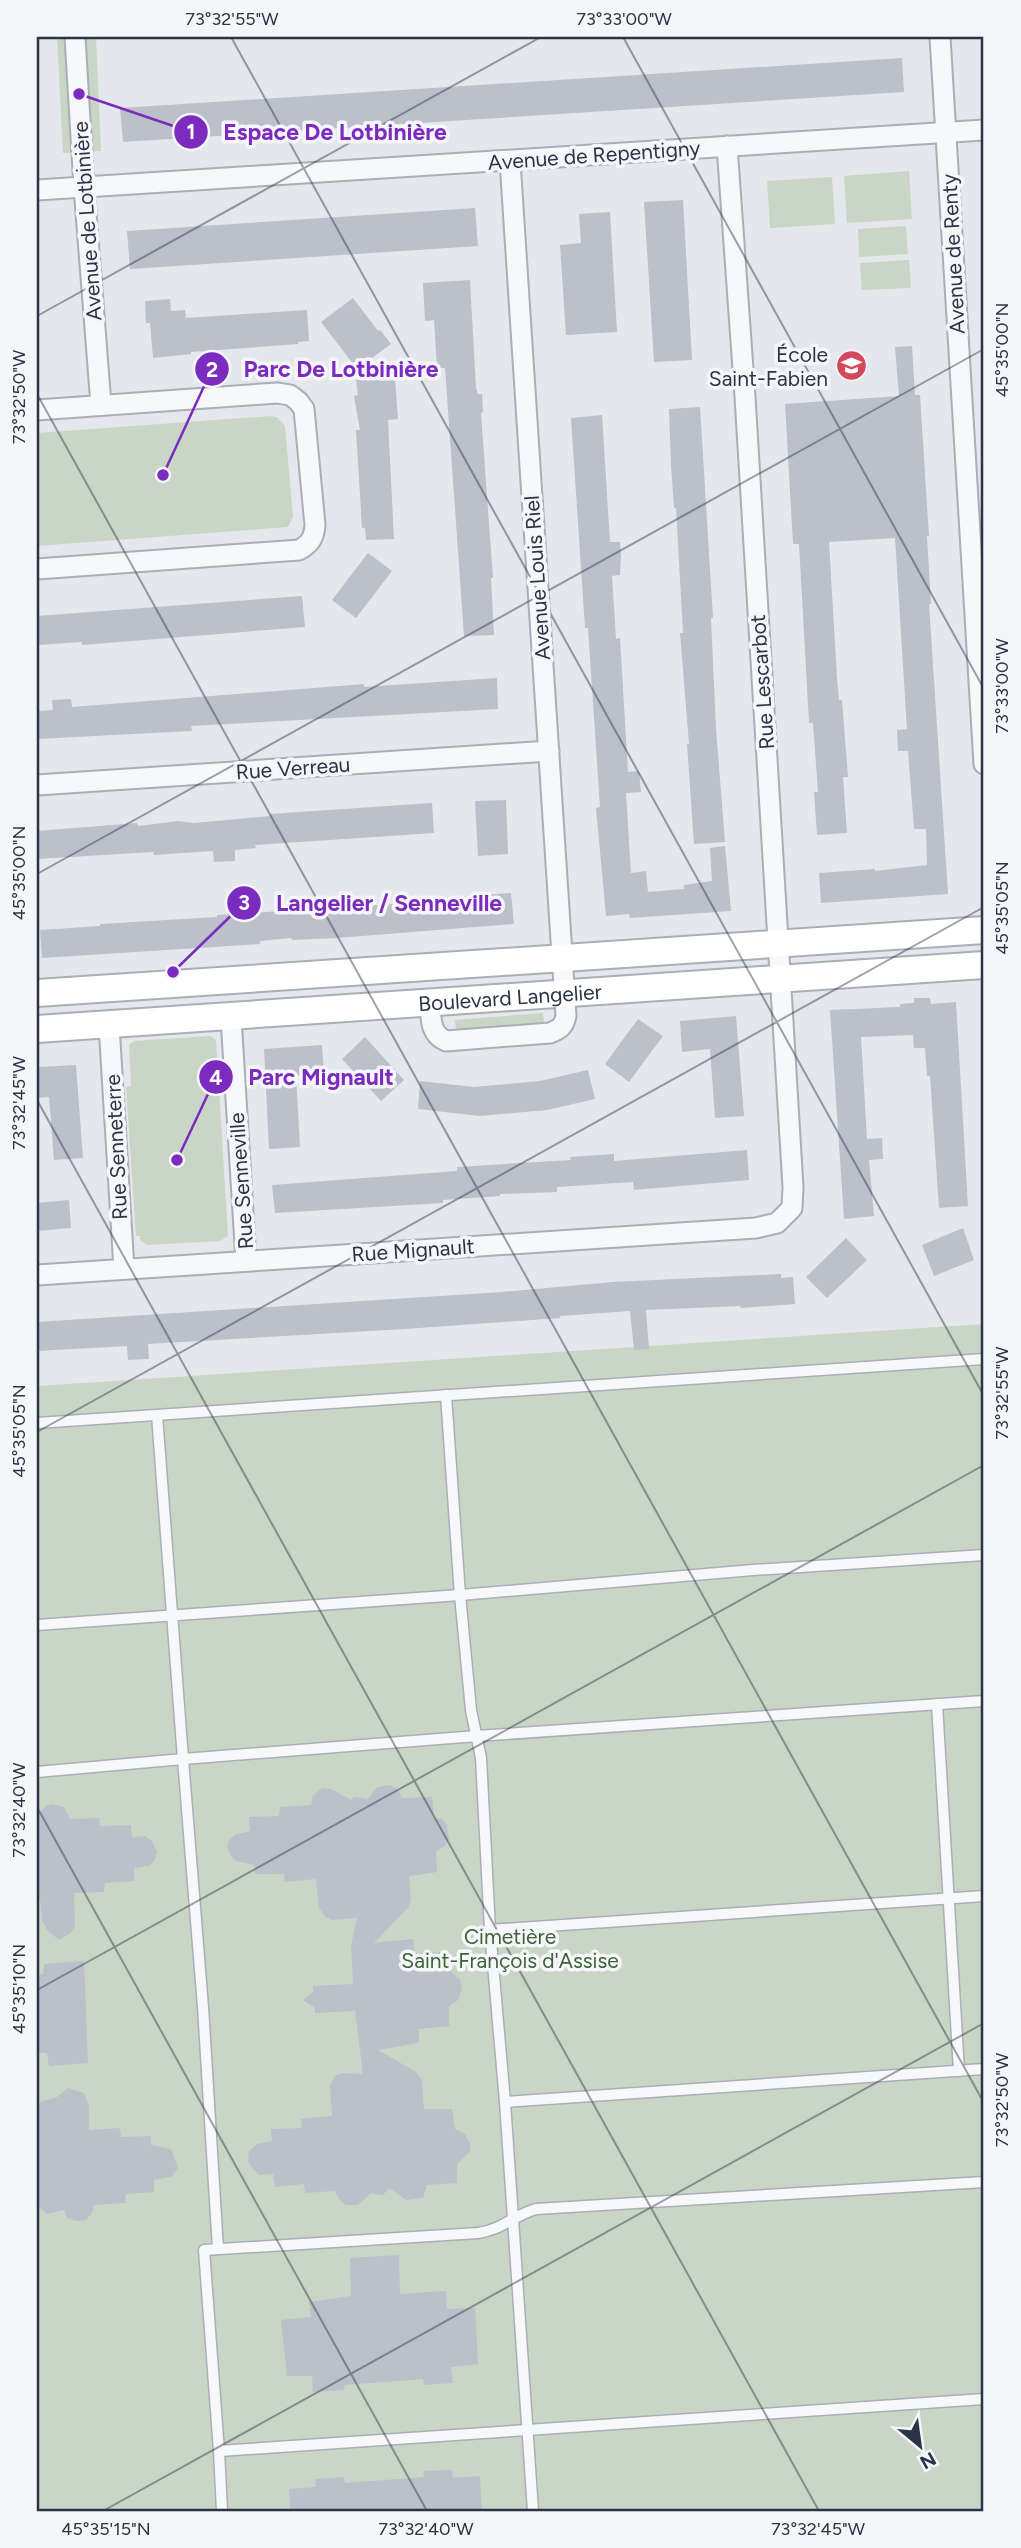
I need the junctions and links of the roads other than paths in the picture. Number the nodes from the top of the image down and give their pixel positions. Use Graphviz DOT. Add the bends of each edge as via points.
graph roads {
  1 [pos="75,37"];
  2 [pos="940,37"];
  3 [pos="984,130"];
  4 [pos="945,133"];
  5 [pos="727,146"];
  6 [pos="510,161"];
  7 [pos="84,187"];
  8 [pos="37,190"];
  9 [pos="101,405"];
  10 [pos="37,410"];
  11 [pos="37,569"];
  12 [pos="549,751"];
  13 [pos="984,764"];
  14 [pos="37,785"];
  15 [pos="984,930"];
  16 [pos="779,944"];
  17 [pos="561,959"];
  18 [pos="984,965"];
  19 [pos="782,979"];
  20 [pos="37,993"];
  21 [pos="564,994"];
  22 [pos="430,1004"];
  23 [pos="231,1017"];
  24 [pos="109,1025"];
  25 [pos="37,1030"];
  26 [pos="786,1216"];
  27 [pos="246,1261"];
  28 [pos="124,1269"];
  29 [pos="37,1275"];
  30 [pos="984,1359"];
  31 [pos="446,1395"];
  32 [pos="157,1415"];
  33 [pos="37,1423"];
  34 [pos="984,1555"];
  35 [pos="460,1595"];
  36 [pos="171,1615"];
  37 [pos="37,1625"];
  38 [pos="984,1701"];
  39 [pos="937,1704"];
  40 [pos="477,1736"];
  41 [pos="183,1759"];
  42 [pos="37,1772"];
  43 [pos="984,1896"];
  44 [pos="949,1898"];
  45 [pos="490,1930"];
  46 [pos="984,2069"];
  47 [pos="959,2071"];
  48 [pos="505,2102"];
  49 [pos="984,2182"];
  50 [pos="512,2221"];
  51 [pos="218,2249"];
  52 [pos="984,2399"];
  53 [pos="526,2430"];
  54 [pos="219,2451"];
  55 [pos="222,2511"];
  56 [pos="533,2511"];
  1 -- 7 [label="street, Avenue de Lotbinière"];
  2 -- 4 [label="street, Avenue de Renty"];
  3 -- 4 [label="street, Avenue de Repentigny"];
  4 -- 5 [label="street, Avenue de Repentigny"];
  4 -- 13 [label="street, Avenue de Renty"];
  5 -- 6 [label="street, Avenue de Repentigny"];
  5 -- 16 [label="street, Rue Lescarbot"];
  6 -- 7 [label="street, Avenue de Repentigny"];
  6 -- 12 [label="street, Avenue Louis Riel"];
  7 -- 8 [label="street, Avenue de Repentigny"];
  7 -- 9 [label="street, Avenue de Lotbinière"];
  9 -- 10 [label="street"];
  9 -- 11 [label="street" via="290,395 299,401 307,419 314,535 309,544 287,552"];
  12 -- 14 [label="street, Rue Verreau"];
  12 -- 17 [label="street, Avenue Louis Riel"];
  15 -- 16 [label="main road, Boulevard Langelier"];
  16 -- 17 [label="main road, Boulevard Langelier"];
  16 -- 19 [label="street, Rue Lescarbot"];
  17 -- 20 [label="main road, Boulevard Langelier"];
  17 -- 21 [label="street, Avenue Louis Riel"];
  18 -- 19 [label="main road, Boulevard Langelier"];
  19 -- 21 [label="main road, Boulevard Langelier"];
  19 -- 26 [label="street, Rue Lescarbot" via="794,1199"];
  21 -- 22 [label="main road, Boulevard Langelier"];
  21 -- 22 [label="street, Avenue Louis Riel" via="564,1024 540,1035 446,1041 434,1031"];
  22 -- 23 [label="main road, Boulevard Langelier"];
  23 -- 24 [label="main road, Boulevard Langelier"];
  23 -- 27 [label="street, Rue Senneville"];
  24 -- 25 [label="main road, Boulevard Langelier"];
  24 -- 28 [label="street, Rue Senneterre"];
  26 -- 27 [label="street, Rue Mignault" via="756,1228"];
  27 -- 28 [label="street, Rue Mignault"];
  28 -- 29 [label="street, Rue Mignault"];
  30 -- 31 [label="lane"];
  31 -- 32 [label="lane"];
  31 -- 35 [label="lane"];
  32 -- 33 [label="lane"];
  32 -- 36 [label="lane"];
  34 -- 35 [label="lane"];
  35 -- 36 [label="lane"];
  35 -- 40 [label="lane"];
  36 -- 37 [label="lane"];
  36 -- 41 [label="lane"];
  38 -- 39 [label="lane"];
  39 -- 40 [label="lane"];
  39 -- 44 [label="lane"];
  40 -- 41 [label="lane"];
  40 -- 45 [label="lane"];
  41 -- 42 [label="lane"];
  41 -- 51 [label="lane"];
  43 -- 44 [label="lane"];
  44 -- 45 [label="lane"];
  44 -- 47 [label="lane"];
  45 -- 48 [label="lane"];
  46 -- 47 [label="lane"];
  47 -- 48 [label="lane"];
  48 -- 50 [label="lane"];
  49 -- 50 [label="lane" via="536,2209"];
  50 -- 51 [label="lane" via="478,2233"];
  50 -- 53 [label="lane"];
  51 -- 54 [label="lane" via="204,2250"];
  52 -- 53 [label="lane"];
  53 -- 54 [label="lane"];
  53 -- 56 [label="lane"];
  54 -- 55 [label="lane"];
}
